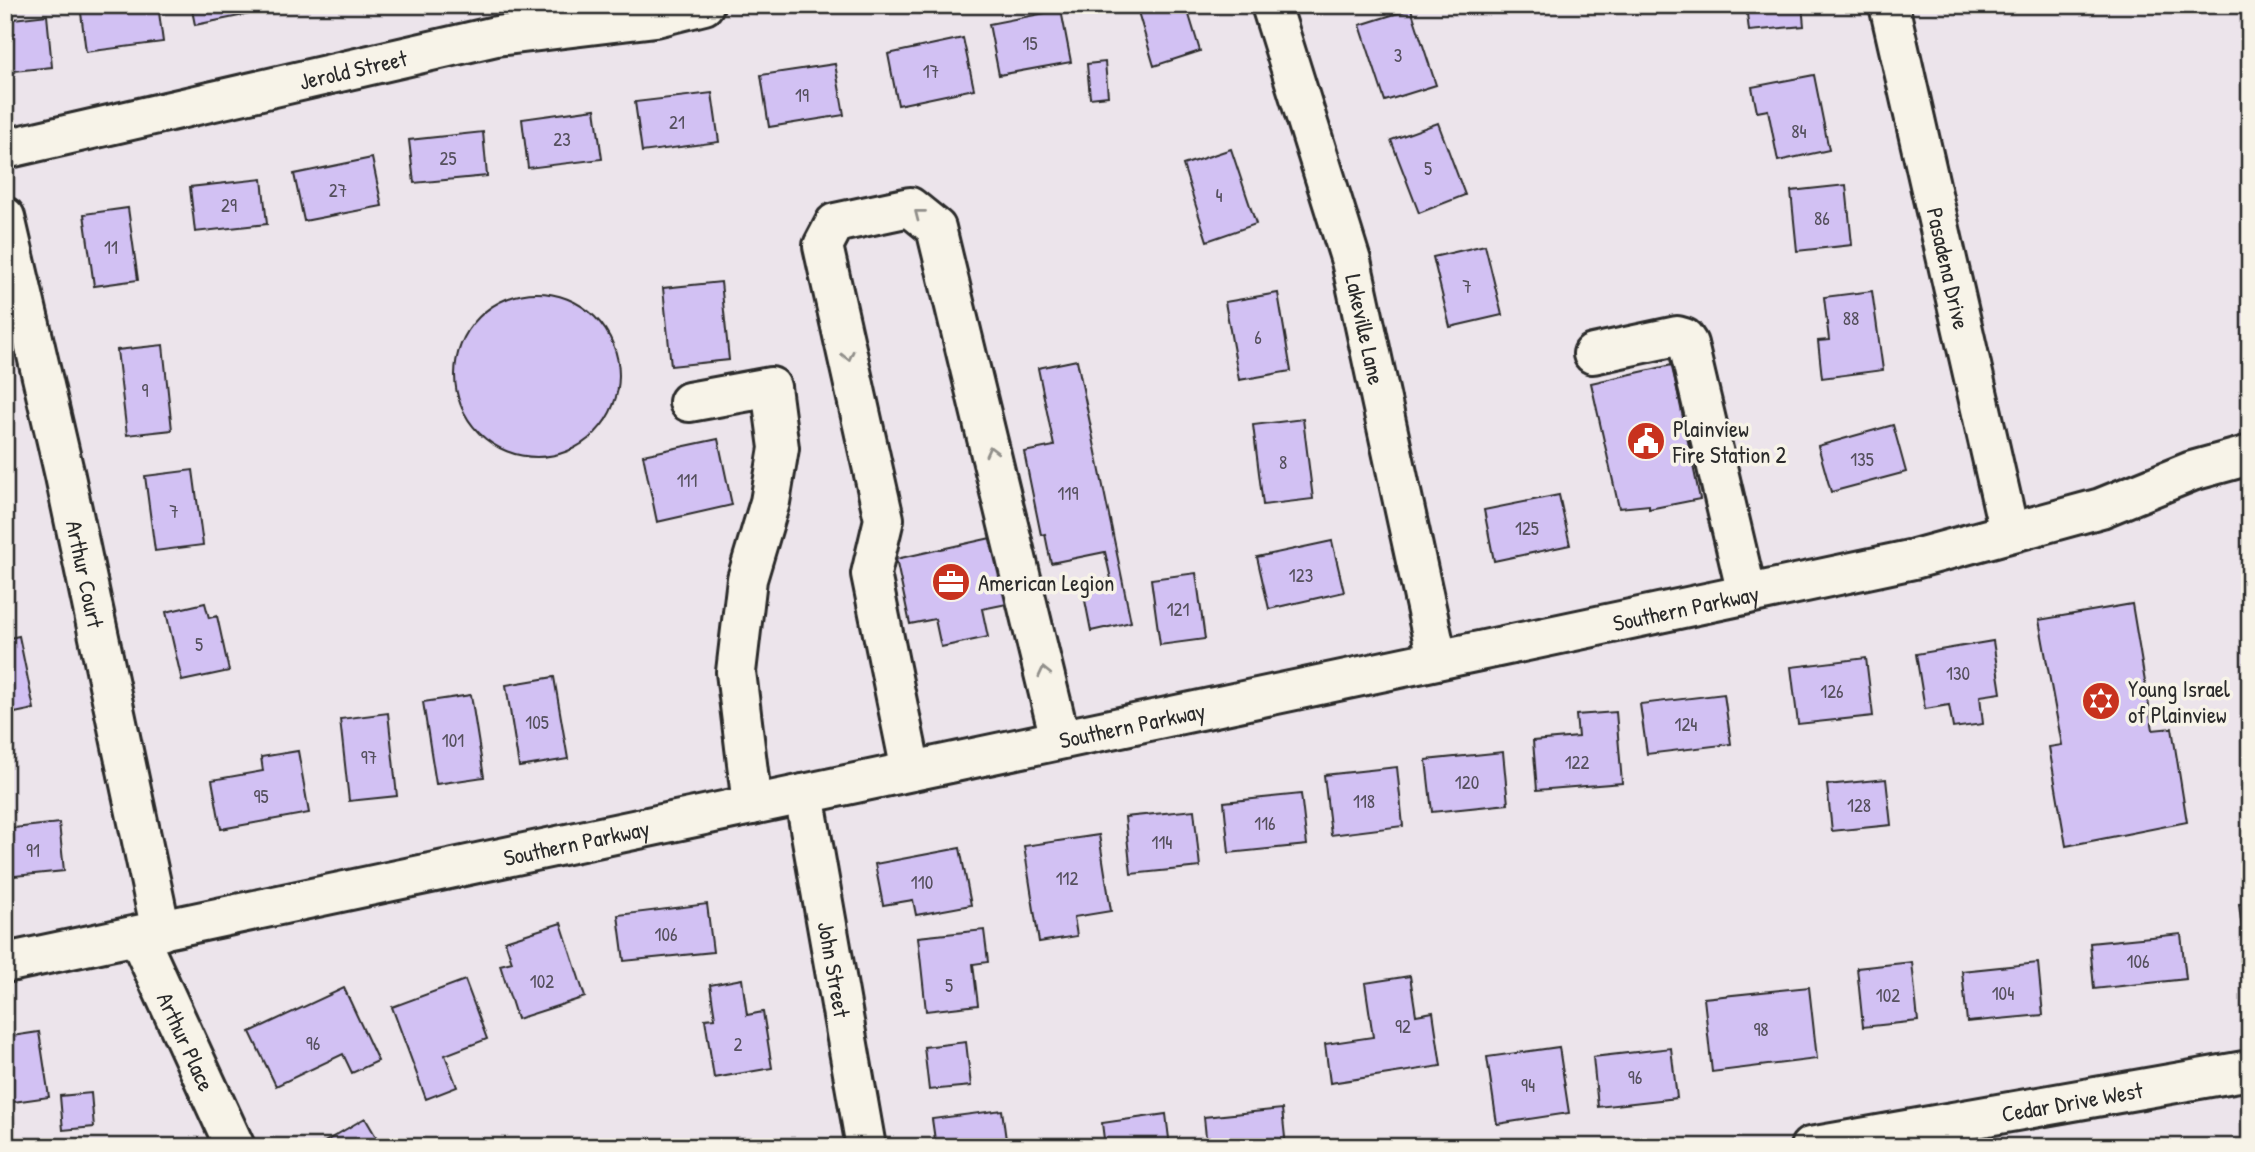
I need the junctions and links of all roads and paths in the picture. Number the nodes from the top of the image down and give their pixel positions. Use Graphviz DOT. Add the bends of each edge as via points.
graph roads {
  1 [pos="704,5"];
  2 [pos="1271,5"];
  3 [pos="1889,5"];
  4 [pos="5,149"];
  5 [pos="5,217"];
  6 [pos="1592,354"];
  7 [pos="689,402"];
  8 [pos="2250,455"];
  9 [pos="2009,532"];
  10 [pos="1747,594"];
  11 [pos="1437,658"];
  12 [pos="1060,739"];
  13 [pos="911,771"];
  14 [pos="804,794"];
  15 [pos="752,805"];
  16 [pos="150,933"];
  17 [pos="5,963"];
  18 [pos="2250,1070"];
  19 [pos="235,1147"];
  20 [pos="866,1147"];
  21 [pos="1810,1147"];
  1 -- 4 [label="street, Jerold Street" via="656,17 496,36"];
  2 -- 11 [label="street, Lakeville Lane" via="1351,261"];
  3 -- 9 [label="street, Pasadena Drive"];
  5 -- 16 [label="street, Arthur Court" via="65,475"];
  6 -- 10 [label="street" via="1676,336 1688,344"];
  7 -- 15 [label="street" via="771,387 779,448 770,502 747,579 736,672"];
  8 -- 9 [label="street, Southern Parkway" via="2192,471 2101,508"];
  9 -- 10 [label="street, Southern Parkway" via="1914,559"];
  10 -- 11 [label="street, Southern Parkway"];
  11 -- 12 [label="street, Southern Parkway"];
  12 -- 13 [label="street, Southern Parkway"];
  12 -- 13 [label="street, one-way" via="936,228 910,206 835,223 823,246 884,519 871,574"];
  13 -- 14 [label="street, Southern Parkway"];
  14 -- 15 [label="street, Southern Parkway"];
  14 -- 20 [label="street, John Street"];
  15 -- 16 [label="street, Southern Parkway"];
  16 -- 17 [label="street, Southern Parkway"];
  16 -- 19 [label="street, Arthur Place"];
  18 -- 21 [label="street, Cedar Drive West"];
}
